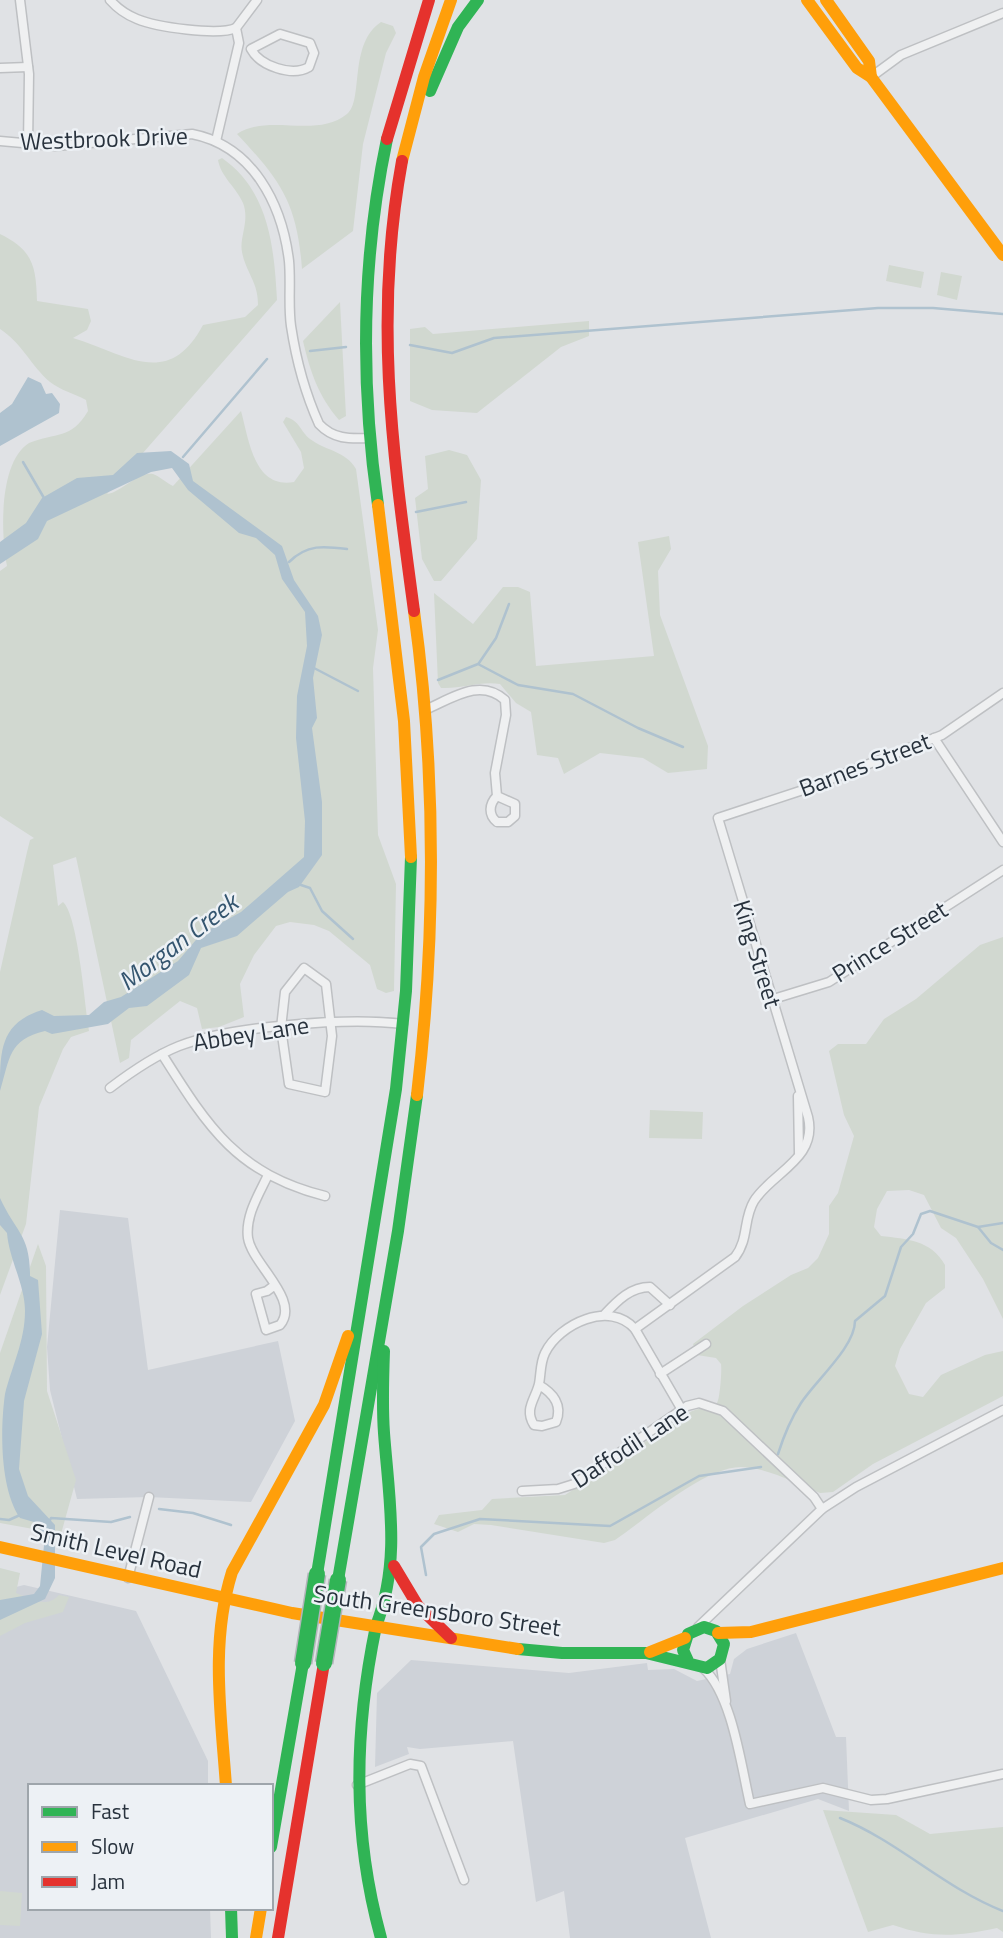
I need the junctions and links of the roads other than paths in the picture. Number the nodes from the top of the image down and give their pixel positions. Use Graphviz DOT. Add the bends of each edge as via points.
graph roads {
  1 [pos="20,0"];
  2 [pos="110,0"];
  3 [pos="257,0"];
  4 [pos="420,0"];
  5 [pos="429,0"];
  6 [pos="451,0"];
  7 [pos="478,0"];
  8 [pos="807,0"];
  9 [pos="827,0"];
  10 [pos="1003,13"];
  11 [pos="236,28"];
  12 [pos="239,43"];
  13 [pos="411,47"];
  14 [pos="251,49"];
  15 [pos="28,67"];
  16 [pos="0,68"];
  17 [pos="871,77"];
  18 [pos="0,141"];
  19 [pos="216,141"];
  20 [pos="407,144"];
  21 [pos="29,145"];
  22 [pos="1003,255"];
  23 [pos="364,371"];
  24 [pos="369,438"];
  25 [pos="392,442"];
  26 [pos="398,498"];
  27 [pos="1003,692"];
  28 [pos="425,710"];
  29 [pos="934,738"];
  30 [pos="497,796"];
  31 [pos="718,818"];
  32 [pos="1003,842"];
  33 [pos="411,857"];
  34 [pos="1003,870"];
  35 [pos="770,1000"];
  36 [pos="426,1018"];
  37 [pos="331,1023"];
  38 [pos="403,1024"];
  39 [pos="281,1028"];
  40 [pos="162,1054"];
  41 [pos="110,1088"];
  42 [pos="411,1136"];
  43 [pos="268,1175"];
  44 [pos="326,1196"];
  45 [pos="365,1284"];
  46 [pos="275,1285"];
  47 [pos="385,1305"];
  48 [pos="670,1305"];
  49 [pos="605,1314"];
  50 [pos="635,1329"];
  51 [pos="706,1344"];
  52 [pos="660,1374"];
  53 [pos="539,1385"];
  54 [pos="682,1409"];
  55 [pos="1003,1410"];
  56 [pos="522,1491"];
  57 [pos="149,1497"];
  58 [pos="822,1509"];
  59 [pos="8,1549"];
  60 [pos="393,1564"];
  61 [pos="1003,1568"];
  62 [pos="128,1578"];
  63 [pos="222,1599"];
  64 [pos="716,1611"];
  65 [pos="376,1626"];
  66 [pos="717,1632"];
  67 [pos="751,1632"];
  68 [pos="691,1633"];
  69 [pos="451,1638"];
  70 [pos="646,1653"];
  71 [pos="721,1657"];
  72 [pos="688,1661"];
  73 [pos="703,1668"];
  74 [pos="725,1704"];
  75 [pos="1003,1774"];
  76 [pos="226,1784"];
  77 [pos="356,1785"];
  78 [pos="273,1836"];
  79 [pos="464,1880"];
  80 [pos="231,1910"];
  81 [pos="261,1910"];
  82 [pos="232,1938"];
  83 [pos="256,1938"];
  84 [pos="278,1938"];
  85 [pos="381,1938"];
  1 -- 15 [label="street"];
  2 -- 11 [label="street" via="125,13 149,23 223,32"];
  3 -- 11 [label="street"];
  4 -- 13 [label="main road" via="409,30"];
  5 -- 13 [label="main road"];
  6 -- 20 [label="main road"];
  7 -- 20 [label="main road" via="447,48"];
  8 -- 17 [label="main road" via="857,68"];
  9 -- 17 [label="main road" via="869,61"];
  10 -- 17 [label="street" via="901,55"];
  11 -- 12 [label="street"];
  12 -- 14 [label="street"];
  12 -- 19 [label="street"];
  13 -- 23 [label="main road" via="391,114 369,231"];
  14 -- 14 [label="street" via="264,64 295,71 309,67 314,53 307,41 281,34"];
  15 -- 16 [label="street"];
  15 -- 21 [label="street"];
  17 -- 22 [label="main road"];
  18 -- 21 [label="street, Westbrook Drive"];
  19 -- 21 [label="street, Westbrook Drive" via="192,134"];
  19 -- 24 [label="street, Westbrook Drive" via="250,165 276,211 289,263 295,348 319,424 342,438"];
  20 -- 25 [label="main road" via="394,206 385,303"];
  23 -- 24 [label="main road"];
  23 -- 25 [label="main road" via="373,383 380,430"];
  24 -- 26 [label="main road" via="379,448 389,490"];
  24 -- 33 [label="main road" via="403,704"];
  25 -- 26 [label="main road"];
  26 -- 28 [label="main road"];
  27 -- 29 [label="street, Barnes Street"];
  28 -- 30 [label="street" via="481,688 505,700 495,773"];
  28 -- 36 [label="main road" via="432,866"];
  29 -- 31 [label="street, Barnes Street"];
  29 -- 32 [label="street"];
  31 -- 35 [label="street, King Street"];
  33 -- 36 [label="main road" via="418,906 417,995"];
  33 -- 38 [label="main road"];
  34 -- 35 [label="street, Prince Street" via="829,982"];
  35 -- 48 [label="street, King Street" via="798,1089 799,1156 755,1200 745,1240 735,1257"];
  36 -- 42 [label="main road"];
  37 -- 38 [label="street, Abbey Lane"];
  37 -- 39 [label="street, Abbey Lane"];
  37 -- 39 [label="street" via="326,985 304,968 285,992"];
  37 -- 39 [label="street" via="325,1092 289,1084"];
  38 -- 42 [label="main road" via="413,1042"];
  38 -- 45 [label="main road"];
  39 -- 40 [label="street, Abbey Lane" via="198,1040"];
  40 -- 41 [label="street, Abbey Lane"];
  40 -- 43 [label="street" via="215,1133"];
  42 -- 47 [label="main road"];
  43 -- 44 [label="street"];
  43 -- 46 [label="street" via="248,1230 250,1246"];
  45 -- 63 [label="main road" via="324,1405 232,1572"];
  45 -- 78 [label="main road, bridge"];
  46 -- 46 [label="street" via="256,1294 266,1330 280,1325 286,1314"];
  47 -- 60 [label="main road" via="383,1408"];
  47 -- 84 [label="main road, bridge"];
  48 -- 49 [label="street" via="650,1287 638,1287"];
  48 -- 50 [label="street"];
  49 -- 50 [label="street" via="620,1317"];
  49 -- 53 [label="street" via="589,1318 550,1344 541,1362"];
  50 -- 52 [label="street"];
  51 -- 52 [label="street"];
  52 -- 54 [label="street"];
  53 -- 53 [label="street" via="556,1402 559,1417 550,1425 534,1424 529,1418"];
  54 -- 56 [label="street, Daffodil Lane" via="574,1484"];
  54 -- 58 [label="street, Daffodil Lane" via="699,1403 723,1411"];
  55 -- 58 [label="street" via="856,1486"];
  57 -- 62 [label="street"];
  58 -- 64 [label="street"];
  59 -- 62 [label="main road, Smith Level Road"];
  60 -- 65 [label="main road" via="389,1597"];
  60 -- 69 [label="main road" via="422,1615"];
  61 -- 67 [label="main road"];
  62 -- 63 [label="main road, Smith Level Road"];
  63 -- 65 [label="main road, South Greensboro Street"];
  63 -- 76 [label="main road" via="218,1630"];
  64 -- 66 [label="street"];
  64 -- 68 [label="street"];
  65 -- 69 [label="main road, South Greensboro Street"];
  65 -- 77 [label="main road" via="359,1721"];
  66 -- 67 [label="main road"];
  66 -- 68 [label="main road"];
  66 -- 71 [label="main road" via="724,1644"];
  67 -- 71 [label="main road"];
  68 -- 70 [label="main road, South Greensboro Street"];
  68 -- 72 [label="main road" via="683,1650"];
  69 -- 70 [label="main road, South Greensboro Street" via="562,1653"];
  70 -- 72 [label="main road, South Greensboro Street"];
  71 -- 73 [label="main road"];
  71 -- 74 [label="street"];
  72 -- 73 [label="main road"];
  73 -- 74 [label="street"];
  74 -- 75 [label="street" via="750,1804 823,1788 871,1800 887,1799"];
  77 -- 79 [label="street" via="410,1764 421,1766"];
  77 -- 85 [label="main road" via="366,1879"];
  80 -- 82 [label="main road"];
  81 -- 83 [label="main road"];
}
